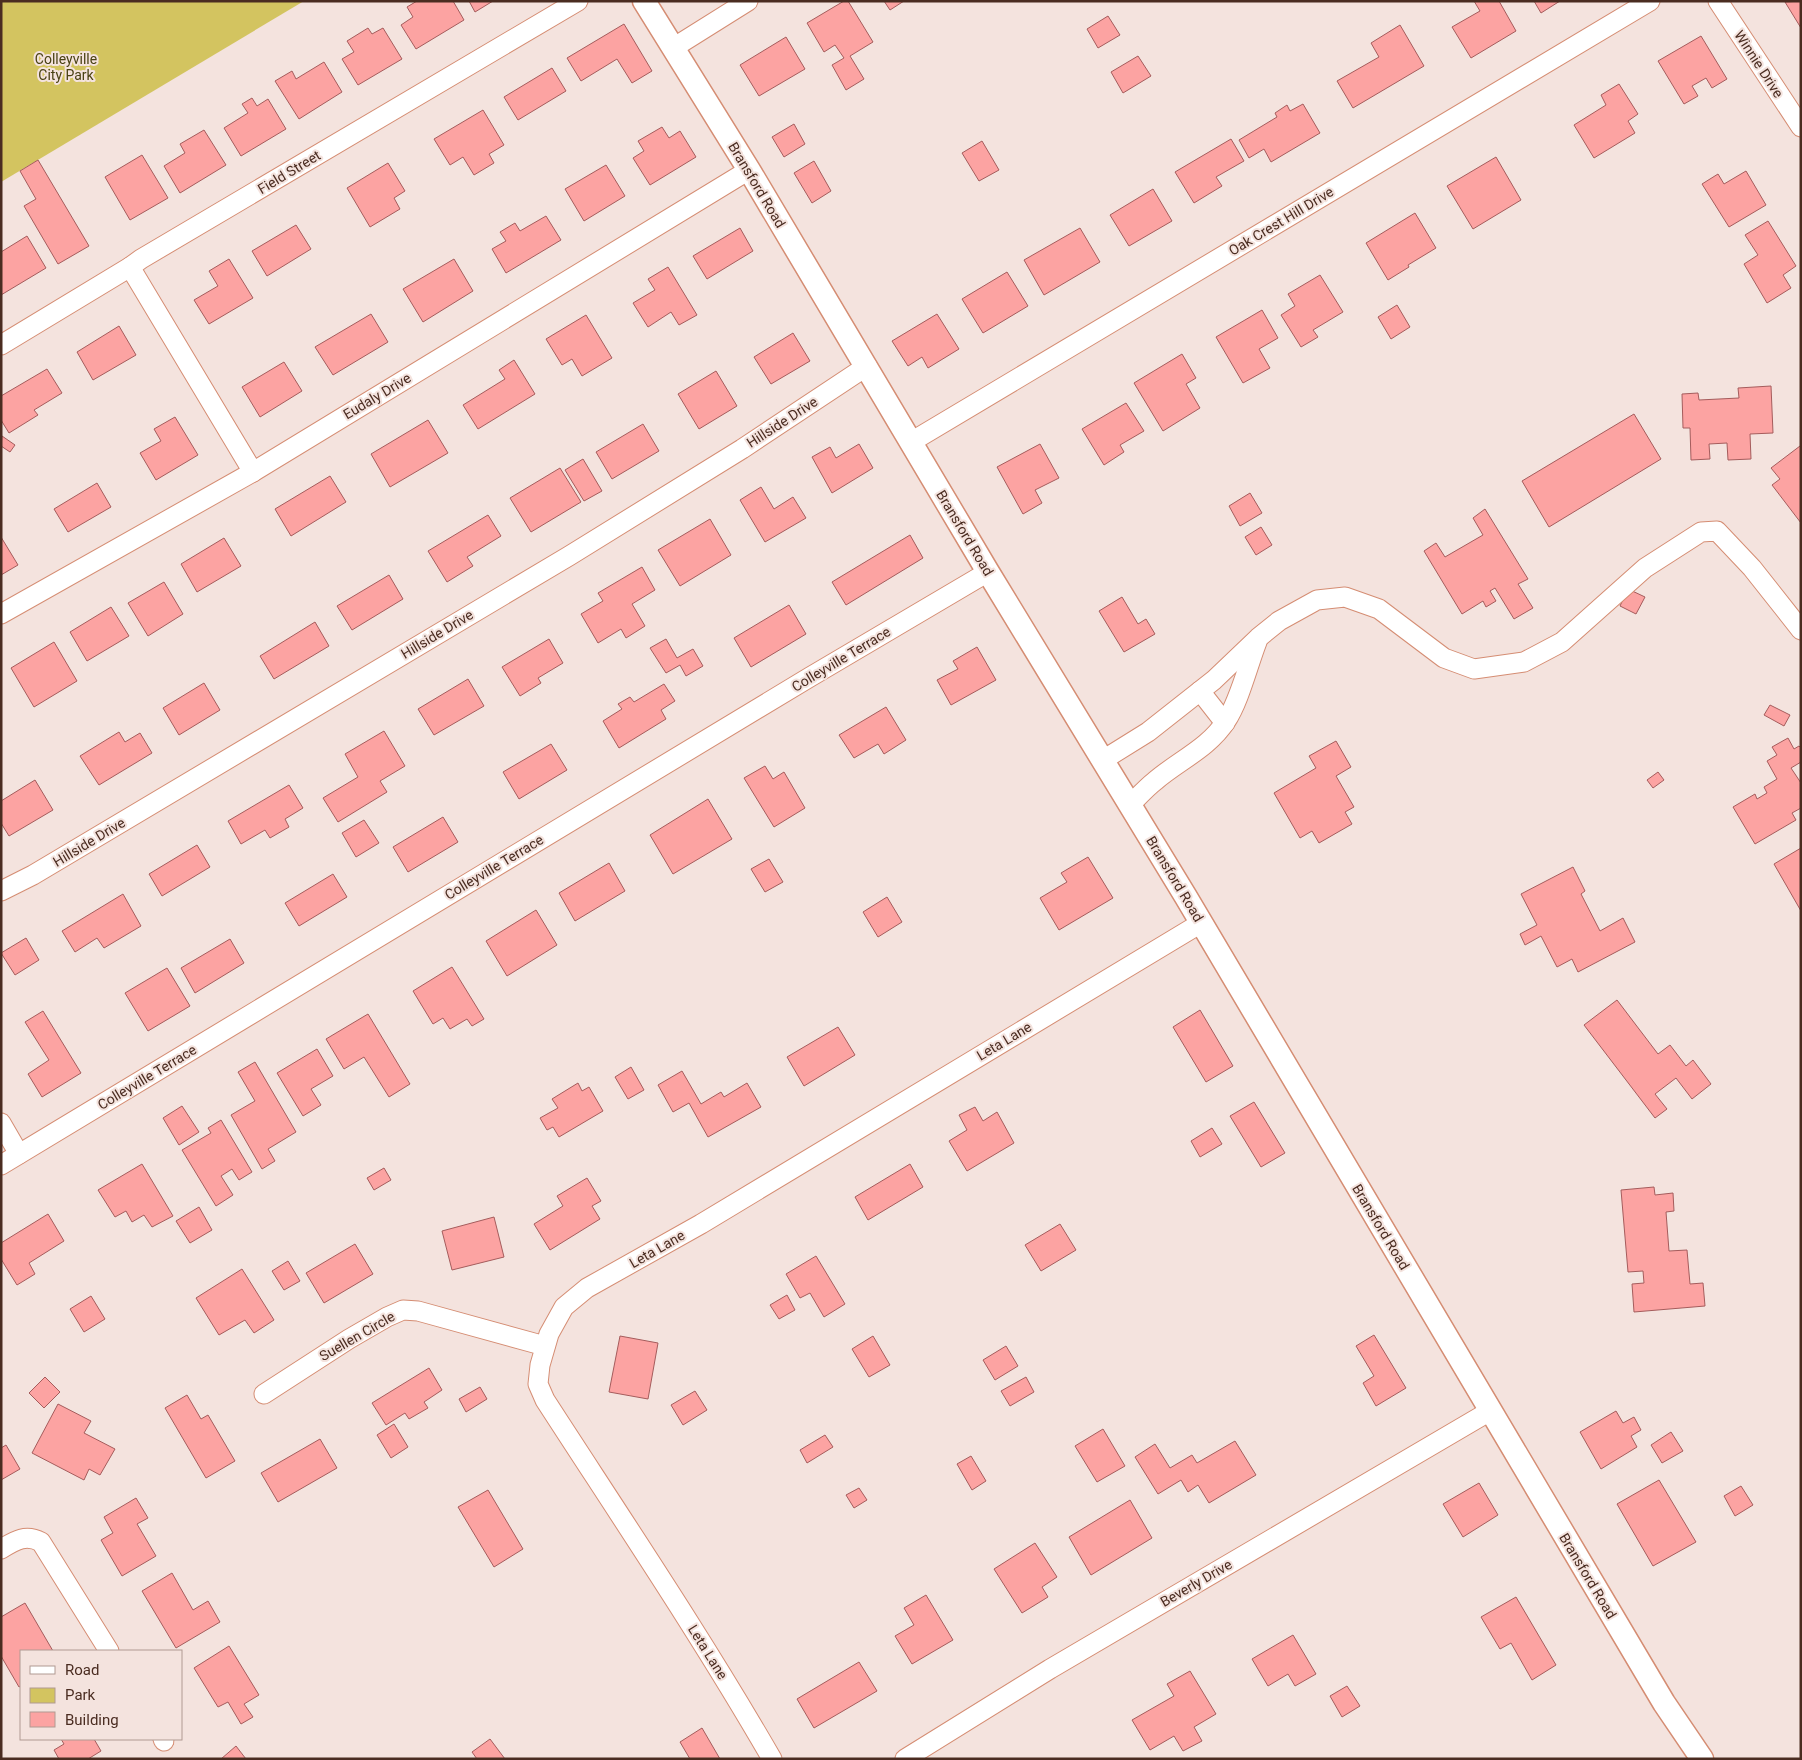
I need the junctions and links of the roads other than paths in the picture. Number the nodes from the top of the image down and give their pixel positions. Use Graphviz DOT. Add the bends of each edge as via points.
graph roads {
  1 [pos="578,1"];
  2 [pos="644,1"];
  3 [pos="748,1"];
  4 [pos="1650,1"];
  5 [pos="1718,1"];
  6 [pos="673,48"];
  7 [pos="1801,127"];
  8 [pos="748,170"];
  9 [pos="130,267"];
  10 [pos="1,345"];
  11 [pos="867,366"];
  12 [pos="911,442"];
  13 [pos="253,472"];
  14 [pos="988,572"];
  15 [pos="1,614"];
  16 [pos="1801,630"];
  17 [pos="1258,638"];
  18 [pos="1200,690"];
  19 [pos="1225,723"];
  20 [pos="1103,760"];
  21 [pos="1130,805"];
  22 [pos="1,891"];
  23 [pos="1201,924"];
  24 [pos="1,1123"];
  25 [pos="19,1154"];
  26 [pos="1,1165"];
  27 [pos="545,1346"];
  28 [pos="264,1394"];
  29 [pos="1490,1411"];
  30 [pos="1,1548"];
  31 [pos="108,1650"];
  32 [pos="772,1759"];
  33 [pos="905,1759"];
  34 [pos="1702,1759"];
  1 -- 9 [label="street, Field Street"];
  2 -- 6 [label="street, Bransford Road"];
  3 -- 6 [label="street"];
  4 -- 12 [label="street, Oak Crest Hill Drive"];
  5 -- 7 [label="street, Winnie Drive"];
  6 -- 8 [label="street, Bransford Road"];
  8 -- 11 [label="street, Bransford Road"];
  8 -- 13 [label="street, Eudaly Drive"];
  9 -- 10 [label="street, Field Street"];
  9 -- 13 [label="street"];
  11 -- 12 [label="street, Bransford Road"];
  11 -- 22 [label="street, Hillside Drive" via="742,449 569,556 33,876"];
  12 -- 14 [label="street, Bransford Road"];
  13 -- 15 [label="street, Eudaly Drive"];
  14 -- 20 [label="street, Bransford Road"];
  14 -- 25 [label="street, Colleyville Terrace"];
  16 -- 17 [label="street" via="1752,568 1717,531 1701,532 1645,568 1562,642 1524,662 1474,669 1444,658 1379,609 1345,597 1317,600 1279,621"];
  17 -- 18 [label="street"];
  17 -- 19 [label="street"];
  18 -- 19 [label="street"];
  18 -- 20 [label="street" via="1148,732"];
  19 -- 21 [label="street" via="1210,740 1156,780"];
  20 -- 21 [label="street, Bransford Road"];
  21 -- 23 [label="street, Bransford Road"];
  23 -- 27 [label="street, Leta Lane" via="701,1224 588,1288 564,1307"];
  23 -- 29 [label="street, Bransford Road"];
  24 -- 25 [label="street"];
  25 -- 26 [label="street, Colleyville Terrace"];
  27 -- 28 [label="street, Suellen Circle" via="418,1311 403,1310 349,1339"];
  27 -- 32 [label="street, Leta Lane" via="538,1384 544,1400 669,1590"];
  29 -- 33 [label="street, Beverly Drive" via="1050,1669"];
  29 -- 34 [label="street, Bransford Road" via="1664,1703"];
  30 -- 31 [label="street" via="25,1537 42,1542"];
}
